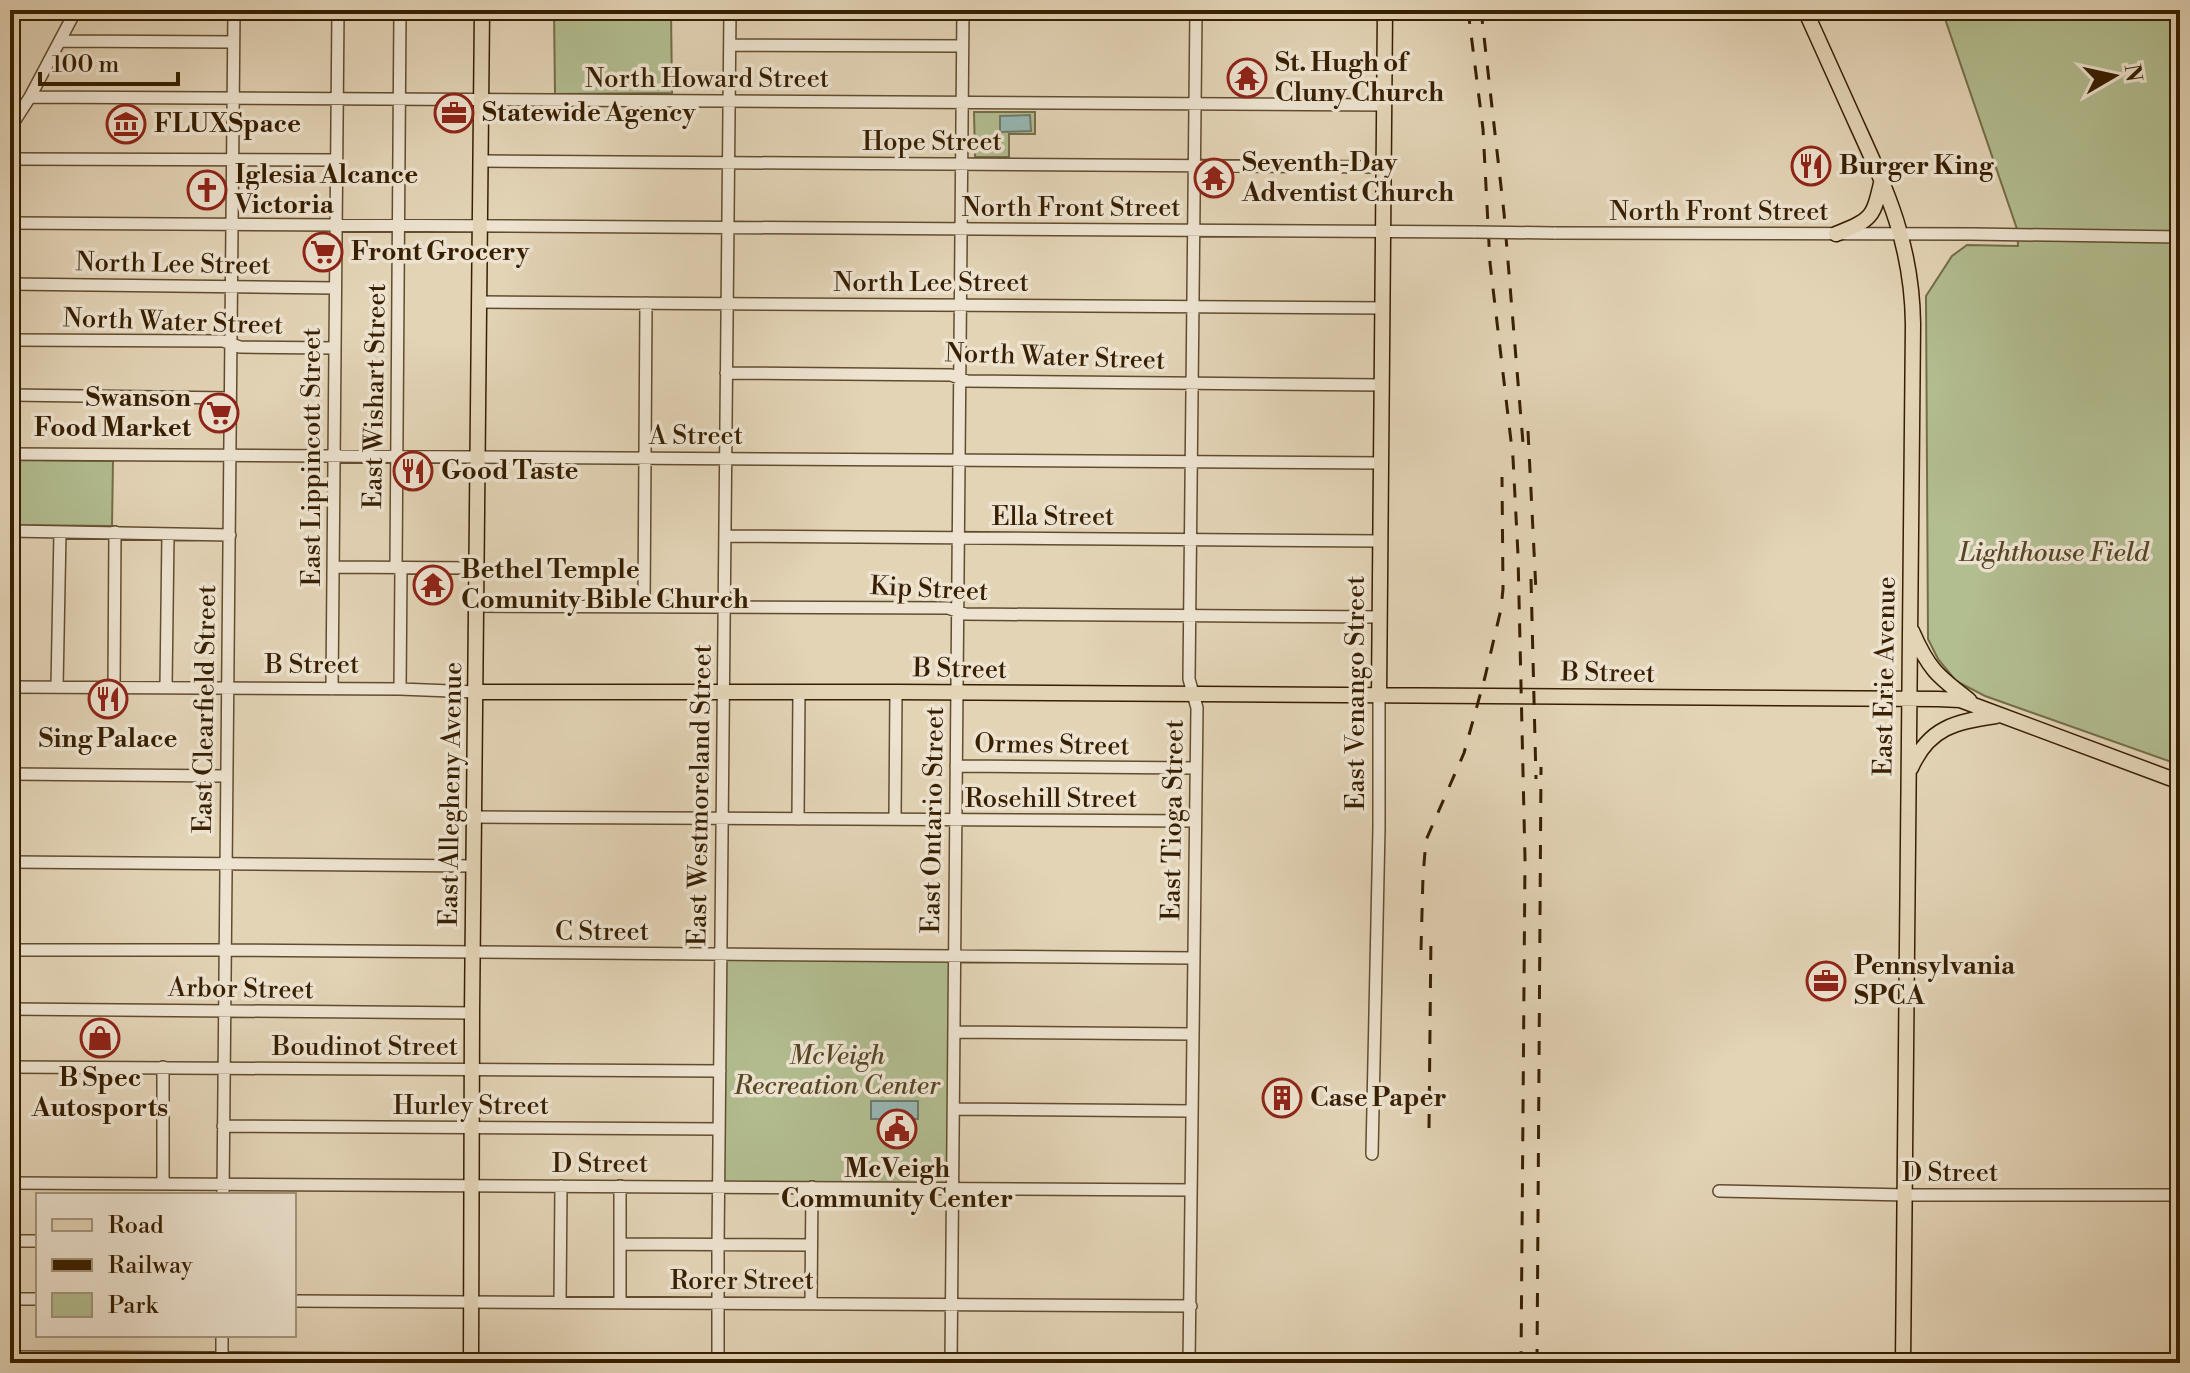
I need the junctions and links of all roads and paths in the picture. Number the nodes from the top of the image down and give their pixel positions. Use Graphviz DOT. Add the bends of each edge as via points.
graph roads {
  1 [pos="76,10"];
  2 [pos="234,10"];
  3 [pos="338,10"];
  4 [pos="400,10"];
  5 [pos="482,10"];
  6 [pos="730,10"];
  7 [pos="963,10"];
  8 [pos="1196,10"];
  9 [pos="1385,10"];
  10 [pos="1805,10"];
  11 [pos="60,41"];
  12 [pos="233,42"];
  13 [pos="730,45"];
  14 [pos="962,46"];
  15 [pos="30,97"];
  16 [pos="233,98"];
  17 [pos="337,98"];
  18 [pos="399,99"];
  19 [pos="481,99"];
  20 [pos="729,101"];
  21 [pos="962,102"];
  22 [pos="1195,104"];
  23 [pos="1385,105"];
  24 [pos="10,128"];
  25 [pos="10,159"];
  26 [pos="233,159"];
  27 [pos="337,160"];
  28 [pos="480,161"];
  29 [pos="729,164"];
  30 [pos="961,165"];
  31 [pos="1195,166"];
  32 [pos="1384,167"];
  33 [pos="1882,179"];
  34 [pos="10,223"];
  35 [pos="233,224"];
  36 [pos="336,225"];
  37 [pos="399,225"];
  38 [pos="480,226"];
  39 [pos="728,228"];
  40 [pos="960,229"];
  41 [pos="1194,230"];
  42 [pos="1383,232"];
  43 [pos="1836,234"];
  44 [pos="1902,235"];
  45 [pos="2180,237"];
  46 [pos="10,284"];
  47 [pos="231,287"];
  48 [pos="335,288"];
  49 [pos="479,302"];
  50 [pos="646,303"];
  51 [pos="727,303"];
  52 [pos="960,305"];
  53 [pos="1193,306"];
  54 [pos="1383,308"];
  55 [pos="10,340"];
  56 [pos="231,343"];
  57 [pos="335,348"];
  58 [pos="726,373"];
  59 [pos="960,377"];
  60 [pos="1192,383"];
  61 [pos="1382,385"];
  62 [pos="10,395"];
  63 [pos="230,398"];
  64 [pos="10,454"];
  65 [pos="230,456"];
  66 [pos="334,456"];
  67 [pos="396,456"];
  68 [pos="478,457"];
  69 [pos="645,458"];
  70 [pos="725,458"];
  71 [pos="958,460"];
  72 [pos="1192,462"];
  73 [pos="1382,463"];
  74 [pos="10,531"];
  75 [pos="60,532"];
  76 [pos="115,532"];
  77 [pos="168,534"];
  78 [pos="230,535"];
  79 [pos="725,536"];
  80 [pos="958,538"];
  81 [pos="1191,540"];
  82 [pos="1381,541"];
  83 [pos="333,567"];
  84 [pos="398,568"];
  85 [pos="477,568"];
  86 [pos="644,605"];
  87 [pos="477,606"];
  88 [pos="724,607"];
  89 [pos="957,611"];
  90 [pos="1191,616"];
  91 [pos="1910,616"];
  92 [pos="1380,617"];
  93 [pos="10,687"];
  94 [pos="57,687"];
  95 [pos="114,687"];
  96 [pos="166,687"];
  97 [pos="228,689"];
  98 [pos="332,689"];
  99 [pos="400,689"];
  100 [pos="723,691"];
  101 [pos="476,692"];
  102 [pos="799,692"];
  103 [pos="896,692"];
  104 [pos="957,694"];
  105 [pos="1192,695"];
  106 [pos="1379,695"];
  107 [pos="1909,700"];
  108 [pos="1979,707"];
  109 [pos="2000,715"];
  110 [pos="956,766"];
  111 [pos="1196,768"];
  112 [pos="10,774"];
  113 [pos="226,776"];
  114 [pos="2180,782"];
  115 [pos="1908,784"];
  116 [pos="474,817"];
  117 [pos="722,818"];
  118 [pos="895,818"];
  119 [pos="798,819"];
  120 [pos="955,821"];
  121 [pos="1195,821"];
  122 [pos="10,862"];
  123 [pos="226,863"];
  124 [pos="474,866"];
  125 [pos="10,950"];
  126 [pos="226,950"];
  127 [pos="472,953"];
  128 [pos="721,954"];
  129 [pos="954,956"];
  130 [pos="1194,958"];
  131 [pos="10,1009"];
  132 [pos="225,1011"];
  133 [pos="472,1013"];
  134 [pos="954,1032"];
  135 [pos="1192,1034"];
  136 [pos="10,1067"];
  137 [pos="163,1067"];
  138 [pos="224,1068"];
  139 [pos="472,1069"];
  140 [pos="720,1071"];
  141 [pos="954,1109"];
  142 [pos="1191,1111"];
  143 [pos="223,1126"];
  144 [pos="472,1128"];
  145 [pos="719,1129"];
  146 [pos="1372,1154"];
  147 [pos="10,1183"];
  148 [pos="163,1184"];
  149 [pos="561,1186"];
  150 [pos="620,1186"];
  151 [pos="471,1187"];
  152 [pos="719,1187"];
  153 [pos="812,1187"];
  154 [pos="953,1189"];
  155 [pos="223,1190"];
  156 [pos="1191,1190"];
  157 [pos="1719,1191"];
  158 [pos="1904,1195"];
  159 [pos="2180,1195"];
  160 [pos="10,1241"];
  161 [pos="36,1241"];
  162 [pos="620,1244"];
  163 [pos="811,1245"];
  164 [pos="718,1246"];
  165 [pos="10,1299"];
  166 [pos="36,1299"];
  167 [pos="296,1301"];
  168 [pos="560,1302"];
  169 [pos="620,1302"];
  170 [pos="471,1303"];
  171 [pos="811,1303"];
  172 [pos="718,1304"];
  173 [pos="951,1304"];
  174 [pos="1191,1306"];
  175 [pos="222,1337"];
  176 [pos="10,1357"];
  177 [pos="222,1361"];
  178 [pos="471,1362"];
  179 [pos="718,1362"];
  180 [pos="951,1362"];
  181 [pos="1139,1363"];
  182 [pos="1189,1363"];
  183 [pos="1903,1363"];
  1 -- 11 [label="street"];
  2 -- 12 [label="street, East Clearfield Street"];
  3 -- 17 [label="street, East Lippincott Street"];
  4 -- 18 [label="street, East Wishart Street"];
  5 -- 19 [label="main road, East Allegheny Avenue"];
  6 -- 13 [label="street, East Westmoreland Street"];
  7 -- 14 [label="street, East Ontario Street"];
  8 -- 22 [label="street, East Tioga Street"];
  9 -- 23 [label="main road, East Venango Street"];
  10 -- 33 [label="main road, East Erie Avenue"];
  11 -- 12 [label="street"];
  11 -- 15 [label="street"];
  12 -- 16 [label="street, East Clearfield Street"];
  13 -- 14 [label="street"];
  13 -- 20 [label="street, East Westmoreland Street"];
  14 -- 21 [label="street, East Ontario Street"];
  15 -- 16 [label="street, North Howard Street"];
  15 -- 24 [label="street"];
  16 -- 17 [label="street, North Howard Street"];
  16 -- 26 [label="street, East Clearfield Street"];
  17 -- 18 [label="street, North Howard Street"];
  17 -- 27 [label="street, East Lippincott Street"];
  18 -- 19 [label="street, North Howard Street"];
  18 -- 37 [label="street, East Wishart Street"];
  19 -- 20 [label="street, North Howard Street"];
  19 -- 28 [label="main road, East Allegheny Avenue"];
  20 -- 21 [label="street, North Howard Street"];
  20 -- 29 [label="street, East Westmoreland Street"];
  21 -- 22 [label="street, North Howard Street"];
  21 -- 30 [label="street, East Ontario Street"];
  22 -- 23 [label="street, North Howard Street"];
  22 -- 31 [label="street, East Tioga Street"];
  23 -- 32 [label="main road, East Venango Street"];
  25 -- 26 [label="street"];
  26 -- 27 [label="street"];
  26 -- 35 [label="street, East Clearfield Street"];
  27 -- 36 [label="street, East Lippincott Street"];
  28 -- 29 [label="street, Hope Street"];
  28 -- 38 [label="main road, East Allegheny Avenue"];
  29 -- 30 [label="street, Hope Street"];
  29 -- 39 [label="street, East Westmoreland Street"];
  30 -- 31 [label="street, Hope Street"];
  30 -- 40 [label="street, East Ontario Street"];
  31 -- 32 [label="street, Hope Street"];
  31 -- 41 [label="street, East Tioga Street"];
  32 -- 42 [label="main road, East Venango Street"];
  33 -- 43 [label="main road" via="1870,217"];
  33 -- 44 [label="main road, East Erie Avenue"];
  34 -- 35 [label="street, North Front Street"];
  35 -- 36 [label="street, North Front Street"];
  35 -- 47 [label="street, East Clearfield Street"];
  36 -- 37 [label="street, North Front Street"];
  36 -- 48 [label="street, East Lippincott Street"];
  37 -- 38 [label="street, North Front Street"];
  37 -- 67 [label="street, East Wishart Street"];
  38 -- 39 [label="street, North Front Street"];
  38 -- 49 [label="main road, East Allegheny Avenue"];
  39 -- 40 [label="street, North Front Street"];
  39 -- 51 [label="street, East Westmoreland Street"];
  40 -- 41 [label="street, North Front Street"];
  40 -- 52 [label="street, East Ontario Street"];
  41 -- 42 [label="street, North Front Street"];
  41 -- 53 [label="street, East Tioga Street"];
  42 -- 43 [label="street, North Front Street, bridge"];
  42 -- 54 [label="main road, East Venango Street"];
  43 -- 44 [label="street, North Front Street"];
  44 -- 45 [label="street, North Front Street"];
  44 -- 91 [label="main road, East Erie Avenue" via="1912,307"];
  46 -- 47 [label="street, North Lee Street"];
  47 -- 48 [label="street, North Lee Street"];
  47 -- 56 [label="street, East Clearfield Street"];
  48 -- 57 [label="street, East Lippincott Street"];
  49 -- 50 [label="street, North Lee Street"];
  49 -- 68 [label="main road, East Allegheny Avenue"];
  50 -- 51 [label="street, North Lee Street"];
  50 -- 69 [label="street"];
  51 -- 52 [label="street, North Lee Street"];
  51 -- 58 [label="street, East Westmoreland Street"];
  52 -- 53 [label="street, North Lee Street"];
  52 -- 59 [label="street, East Ontario Street"];
  53 -- 54 [label="street, North Lee Street"];
  53 -- 60 [label="street, East Tioga Street"];
  54 -- 61 [label="main road, East Venango Street"];
  55 -- 56 [label="street, North Water Street"];
  56 -- 57 [label="street, North Water Street"];
  56 -- 63 [label="street, East Clearfield Street"];
  57 -- 66 [label="street, East Lippincott Street"];
  58 -- 59 [label="street, North Water Street"];
  58 -- 70 [label="street, East Westmoreland Street"];
  59 -- 60 [label="street, North Water Street"];
  59 -- 71 [label="street, East Ontario Street"];
  60 -- 61 [label="street, North Water Street"];
  60 -- 72 [label="street, East Tioga Street"];
  61 -- 73 [label="main road, East Venango Street"];
  62 -- 63 [label="street"];
  63 -- 65 [label="street, East Clearfield Street"];
  64 -- 65 [label="street, A Street"];
  65 -- 66 [label="street, A Street"];
  65 -- 78 [label="street, East Clearfield Street"];
  66 -- 67 [label="street, A Street"];
  66 -- 83 [label="street, East Lippincott Street"];
  67 -- 68 [label="street, A Street"];
  67 -- 84 [label="street, East Wishart Street"];
  68 -- 69 [label="street, A Street"];
  68 -- 85 [label="main road, East Allegheny Avenue"];
  69 -- 70 [label="street, A Street"];
  69 -- 86 [label="street"];
  70 -- 71 [label="street, A Street"];
  70 -- 79 [label="street, East Westmoreland Street"];
  71 -- 72 [label="street, A Street"];
  71 -- 80 [label="street, East Ontario Street"];
  72 -- 73 [label="street, A Street"];
  72 -- 81 [label="street, East Tioga Street"];
  73 -- 82 [label="main road, East Venango Street"];
  74 -- 75 [label="street"];
  75 -- 76 [label="street"];
  75 -- 94 [label="street"];
  76 -- 77 [label="street"];
  76 -- 95 [label="street"];
  77 -- 78 [label="street"];
  77 -- 96 [label="street"];
  78 -- 97 [label="street, East Clearfield Street"];
  79 -- 80 [label="street, Ella Street"];
  79 -- 88 [label="street, East Westmoreland Street"];
  80 -- 81 [label="street, Ella Street"];
  80 -- 89 [label="street, East Ontario Street"];
  81 -- 82 [label="street, Ella Street"];
  81 -- 90 [label="street, East Tioga Street"];
  82 -- 92 [label="main road, East Venango Street"];
  83 -- 84 [label="street"];
  83 -- 98 [label="street, East Lippincott Street"];
  84 -- 85 [label="street"];
  84 -- 99 [label="street, East Wishart Street"];
  85 -- 87 [label="main road, East Allegheny Avenue"];
  86 -- 87 [label="street, Kip Street"];
  86 -- 88 [label="street, Kip Street"];
  87 -- 101 [label="main road, East Allegheny Avenue"];
  88 -- 89 [label="street, Kip Street"];
  88 -- 100 [label="street, East Westmoreland Street"];
  89 -- 90 [label="street, Kip Street"];
  89 -- 104 [label="street, East Ontario Street"];
  90 -- 92 [label="street, Kip Street"];
  90 -- 105 [label="street, East Tioga Street"];
  91 -- 107 [label="main road, East Erie Avenue"];
  91 -- 108 [label="main road" via="1931,669"];
  92 -- 106 [label="main road, East Venango Street"];
  93 -- 94 [label="street, B Street"];
  94 -- 95 [label="street, B Street"];
  95 -- 96 [label="street, B Street"];
  96 -- 97 [label="street, B Street"];
  97 -- 98 [label="street, B Street"];
  97 -- 113 [label="street, East Clearfield Street"];
  98 -- 99 [label="street, B Street"];
  99 -- 101 [label="street, B Street"];
  100 -- 101 [label="main road, B Street"];
  100 -- 102 [label="main road, B Street"];
  100 -- 117 [label="street, East Westmoreland Street"];
  101 -- 116 [label="main road, East Allegheny Avenue"];
  102 -- 103 [label="main road, B Street"];
  102 -- 119 [label="street"];
  103 -- 104 [label="main road, B Street"];
  103 -- 118 [label="street"];
  104 -- 105 [label="main road, B Street"];
  104 -- 110 [label="street, East Ontario Street"];
  105 -- 106 [label="main road, B Street"];
  105 -- 111 [label="street, East Tioga Street" via="1197,708"];
  106 -- 107 [label="main road, B Street"];
  106 -- 146 [label="street, East Venango Street"];
  107 -- 108 [label="main road, B Street" via="1960,700"];
  107 -- 115 [label="main road, East Erie Avenue"];
  108 -- 109 [label="main road"];
  109 -- 114 [label="main road"];
  109 -- 115 [label="main road" via="1961,721 1939,731 1920,749"];
  110 -- 111 [label="street, Ormes Street"];
  110 -- 120 [label="street, East Ontario Street"];
  111 -- 121 [label="street, East Tioga Street"];
  112 -- 113 [label="street"];
  113 -- 123 [label="street, East Clearfield Street"];
  115 -- 158 [label="main road, East Erie Avenue"];
  116 -- 117 [label="street, Rosehill Street"];
  116 -- 124 [label="main road, East Allegheny Avenue"];
  117 -- 119 [label="street, Rosehill Street"];
  117 -- 128 [label="street, East Westmoreland Street"];
  118 -- 119 [label="street, Rosehill Street"];
  118 -- 120 [label="street, Rosehill Street"];
  120 -- 121 [label="street, Rosehill Street"];
  120 -- 129 [label="street, East Ontario Street"];
  121 -- 130 [label="street, East Tioga Street"];
  122 -- 123 [label="street"];
  123 -- 124 [label="street"];
  123 -- 126 [label="street, East Clearfield Street"];
  124 -- 127 [label="main road, East Allegheny Avenue"];
  125 -- 126 [label="street, C Street"];
  126 -- 127 [label="street, C Street"];
  126 -- 132 [label="street, East Clearfield Street"];
  127 -- 128 [label="street, C Street"];
  127 -- 133 [label="main road, East Allegheny Avenue"];
  128 -- 129 [label="street, C Street"];
  128 -- 140 [label="street, East Westmoreland Street"];
  129 -- 130 [label="street, C Street"];
  129 -- 134 [label="street, East Ontario Street"];
  130 -- 135 [label="street, East Tioga Street"];
  131 -- 132 [label="street, Arbor Street"];
  132 -- 133 [label="street, Arbor Street"];
  132 -- 138 [label="street, East Clearfield Street"];
  133 -- 139 [label="main road, East Allegheny Avenue"];
  134 -- 135 [label="street"];
  134 -- 141 [label="street, East Ontario Street"];
  135 -- 142 [label="street, East Tioga Street"];
  136 -- 137 [label="street, Boudinot Street"];
  137 -- 138 [label="street, Boudinot Street"];
  137 -- 148 [label="street"];
  138 -- 139 [label="street, Boudinot Street"];
  138 -- 143 [label="street, East Clearfield Street"];
  139 -- 140 [label="street, Boudinot Street"];
  139 -- 144 [label="main road, East Allegheny Avenue"];
  140 -- 145 [label="street, East Westmoreland Street"];
  141 -- 142 [label="street"];
  141 -- 154 [label="street, East Ontario Street"];
  142 -- 156 [label="street, East Tioga Street"];
  143 -- 144 [label="street, Hurley Street"];
  143 -- 155 [label="street, East Clearfield Street"];
  144 -- 145 [label="street, Hurley Street"];
  144 -- 151 [label="main road, East Allegheny Avenue"];
  145 -- 152 [label="street, East Westmoreland Street"];
  147 -- 148 [label="street, D Street"];
  148 -- 155 [label="street, D Street"];
  149 -- 150 [label="street, D Street"];
  149 -- 151 [label="street, D Street"];
  149 -- 168 [label="street"];
  150 -- 152 [label="street, D Street"];
  150 -- 162 [label="street"];
  151 -- 155 [label="street, D Street"];
  151 -- 170 [label="main road, East Allegheny Avenue"];
  152 -- 153 [label="street, D Street"];
  152 -- 164 [label="street, East Westmoreland Street"];
  153 -- 154 [label="street, D Street"];
  153 -- 163 [label="street"];
  154 -- 156 [label="street, D Street"];
  154 -- 173 [label="street, East Ontario Street"];
  156 -- 174 [label="street, East Tioga Street"];
  157 -- 158 [label="street, D Street"];
  158 -- 159 [label="street, D Street"];
  158 -- 183 [label="main road, East Erie Avenue"];
  160 -- 161 [label="street"];
  162 -- 164 [label="street"];
  162 -- 169 [label="street"];
  163 -- 164 [label="street"];
  163 -- 171 [label="street"];
  164 -- 172 [label="street, East Westmoreland Street"];
  165 -- 166 [label="street"];
  167 -- 170 [label="street, Rorer Street"];
  168 -- 169 [label="street, Rorer Street"];
  168 -- 170 [label="street, Rorer Street"];
  169 -- 172 [label="street, Rorer Street"];
  170 -- 178 [label="main road, East Allegheny Avenue"];
  171 -- 172 [label="street, Rorer Street"];
  171 -- 173 [label="street, Rorer Street"];
  172 -- 179 [label="street, East Westmoreland Street"];
  173 -- 174 [label="street, Rorer Street"];
  173 -- 180 [label="street, East Ontario Street"];
  174 -- 182 [label="street, East Tioga Street"];
  175 -- 177 [label="street"];
  176 -- 177 [label="street"];
  177 -- 178 [label="street"];
  178 -- 179 [label="street"];
  179 -- 180 [label="street"];
  180 -- 181 [label="street"];
}
